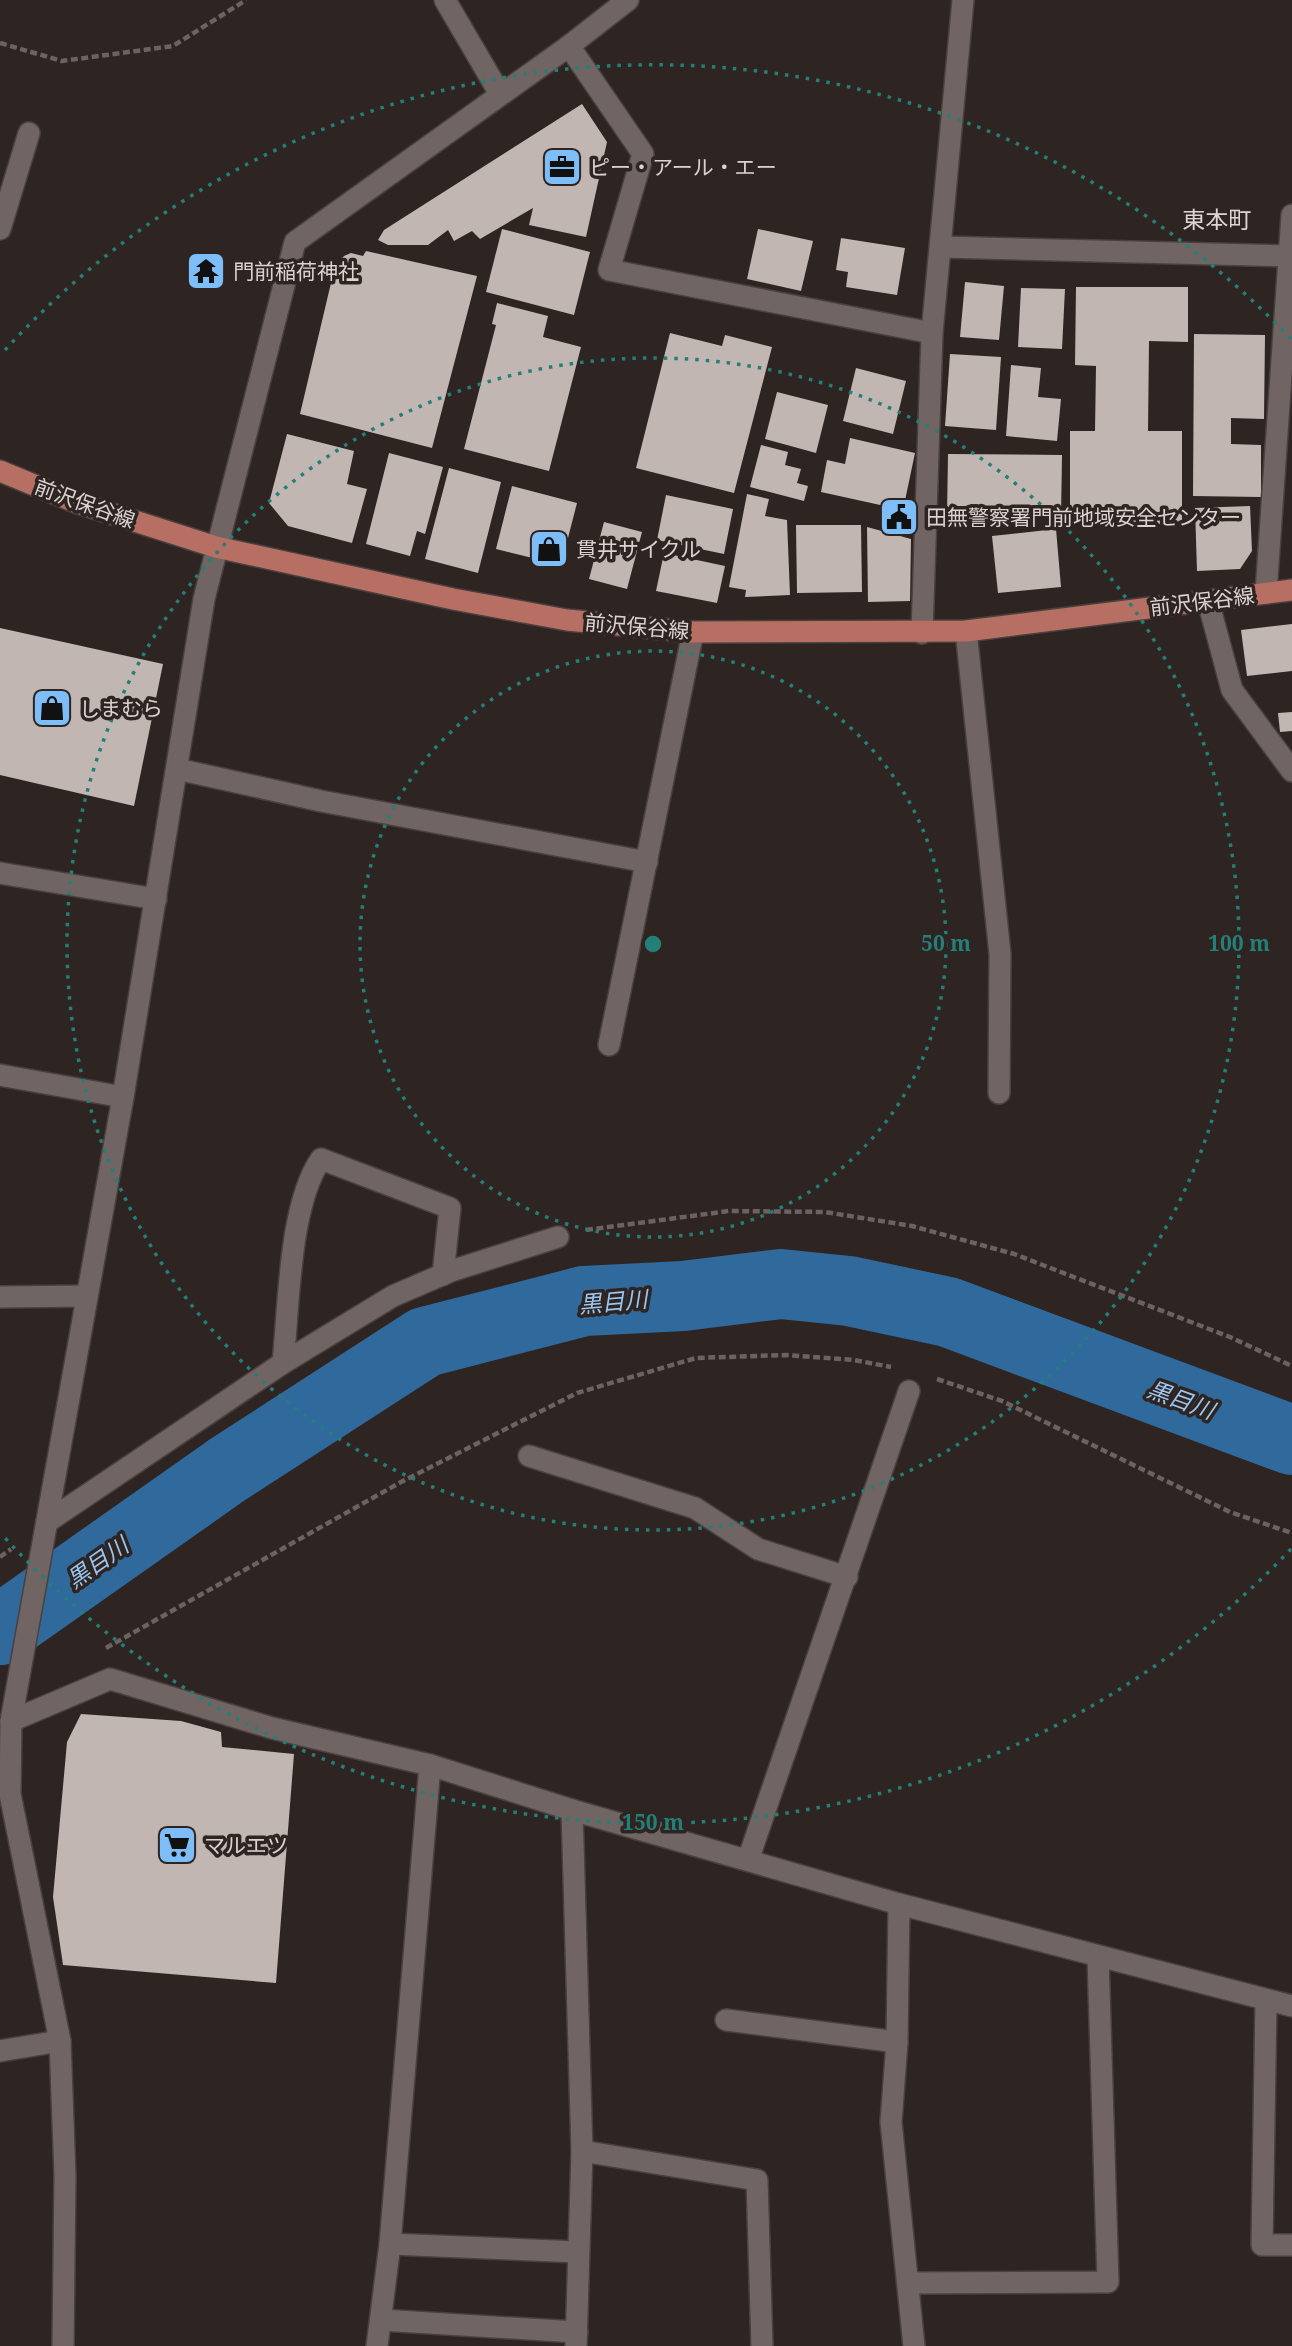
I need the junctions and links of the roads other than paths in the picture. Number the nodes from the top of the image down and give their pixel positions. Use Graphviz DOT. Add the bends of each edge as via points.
graph roads {
  1 [pos="445,0"];
  2 [pos="628,0"];
  3 [pos="963,0"];
  4 [pos="569,46"];
  5 [pos="500,94"];
  6 [pos="29,133"];
  7 [pos="1292,215"];
  8 [pos="0,229"];
  9 [pos="941,247"];
  10 [pos="1291,256"];
  11 [pos="932,333"];
  12 [pos="0,471"];
  13 [pos="216,547"];
  14 [pos="1292,590"];
  15 [pos="1266,593"];
  16 [pos="1208,601"];
  17 [pos="966,631"];
  18 [pos="693,632"];
  19 [pos="922,633"];
  20 [pos="177,769"];
  21 [pos="1292,771"];
  22 [pos="647,862"];
  23 [pos="0,873"];
  24 [pos="156,899"];
  25 [pos="609,1045"];
  26 [pos="0,1075"];
  27 [pos="999,1093"];
  28 [pos="123,1097"];
  29 [pos="558,1237"];
  30 [pos="443,1275"];
  31 [pos="87,1296"];
  32 [pos="0,1297"];
  33 [pos="283,1363"];
  34 [pos="909,1391"];
  35 [pos="529,1456"];
  36 [pos="47,1522"];
  37 [pos="847,1577"];
  38 [pos="11,1721"];
  39 [pos="429,1765"];
  40 [pos="5,1796"];
  41 [pos="572,1810"];
  42 [pos="748,1860"];
  43 [pos="899,1904"];
  44 [pos="1098,1957"];
  45 [pos="1266,2000"];
  46 [pos="1292,2006"];
  47 [pos="726,2020"];
  48 [pos="60,2041"];
  49 [pos="897,2042"];
  50 [pos="0,2051"];
  51 [pos="582,2151"];
  52 [pos="390,2244"];
  53 [pos="1292,2245"];
  54 [pos="578,2252"];
  55 [pos="908,2283"];
  56 [pos="381,2320"];
  57 [pos="577,2339"];
  58 [pos="63,2346"];
  59 [pos="377,2346"];
  60 [pos="762,2346"];
  61 [pos="914,2346"];
  1 -- 5 [label="street"];
  2 -- 4 [label="street"];
  3 -- 9 [label="street"];
  4 -- 5 [label="street"];
  4 -- 11 [label="street" via="643,154 609,270"];
  5 -- 13 [label="street" via="295,242"];
  6 -- 8 [label="street"];
  7 -- 10 [label="street"];
  9 -- 10 [label="street"];
  9 -- 11 [label="street"];
  10 -- 15 [label="street"];
  11 -- 19 [label="street"];
  12 -- 13 [label="main road, 前沢保谷線" via="75,502"];
  13 -- 18 [label="main road, 前沢保谷線" via="567,620"];
  13 -- 20 [label="street"];
  14 -- 15 [label="main road, 前沢保谷線"];
  15 -- 16 [label="main road, 前沢保谷線"];
  16 -- 17 [label="main road, 前沢保谷線"];
  16 -- 21 [label="street" via="1232,690"];
  17 -- 19 [label="main road, 前沢保谷線"];
  17 -- 27 [label="street" via="1000,954"];
  18 -- 19 [label="main road, 前沢保谷線"];
  18 -- 22 [label="street"];
  20 -- 22 [label="street"];
  20 -- 24 [label="street"];
  22 -- 25 [label="street"];
  23 -- 24 [label="street"];
  24 -- 28 [label="street"];
  26 -- 28 [label="street"];
  28 -- 31 [label="street"];
  29 -- 30 [label="street"];
  30 -- 33 [label="street" via="393,1296"];
  30 -- 33 [label="street" via="450,1208 321,1159 300,1208"];
  31 -- 32 [label="street"];
  31 -- 36 [label="street"];
  33 -- 36 [label="street"];
  34 -- 37 [label="street"];
  35 -- 37 [label="street" via="695,1508 758,1549"];
  36 -- 38 [label="street"];
  37 -- 42 [label="street"];
  38 -- 39 [label="street" via="110,1679 272,1728"];
  38 -- 40 [label="street"];
  39 -- 41 [label="street"];
  39 -- 52 [label="street"];
  40 -- 48 [label="street"];
  41 -- 42 [label="street"];
  41 -- 51 [label="street"];
  42 -- 43 [label="street"];
  43 -- 44 [label="street"];
  43 -- 49 [label="street"];
  44 -- 45 [label="street"];
  44 -- 55 [label="street" via="1108,2282"];
  45 -- 46 [label="street"];
  45 -- 53 [label="street" via="1262,2245"];
  47 -- 49 [label="street"];
  48 -- 50 [label="street"];
  48 -- 58 [label="street" via="65,2176"];
  49 -- 55 [label="street" via="891,2122"];
  51 -- 54 [label="street"];
  51 -- 60 [label="street" via="757,2180"];
  52 -- 54 [label="street"];
  52 -- 56 [label="street"];
  54 -- 57 [label="street"];
  55 -- 61 [label="street"];
  56 -- 57 [label="street"];
  56 -- 59 [label="street"];
}
